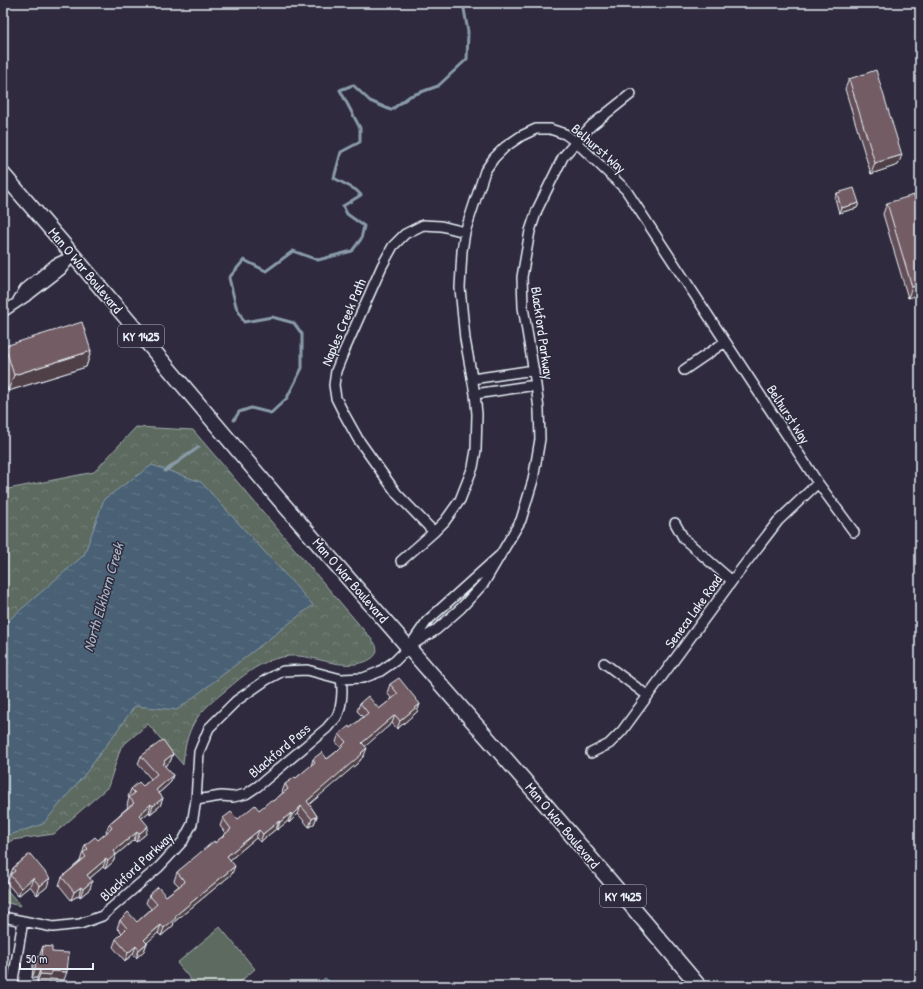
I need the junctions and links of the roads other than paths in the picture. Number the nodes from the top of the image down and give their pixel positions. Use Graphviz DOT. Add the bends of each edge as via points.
graph roads {
  1 [pos="631,94"];
  2 [pos="576,142"];
  3 [pos="3,174"];
  4 [pos="465,232"];
  5 [pos="73,255"];
  6 [pos="3,312"];
  7 [pos="725,342"];
  8 [pos="534,370"];
  9 [pos="684,370"];
  10 [pos="472,379"];
  11 [pos="536,385"];
  12 [pos="475,394"];
  13 [pos="818,483"];
  14 [pos="675,523"];
  15 [pos="434,532"];
  16 [pos="854,532"];
  17 [pos="499,556"];
  18 [pos="401,561"];
  19 [pos="732,581"];
  20 [pos="409,647"];
  21 [pos="604,663"];
  22 [pos="342,679"];
  23 [pos="648,696"];
  24 [pos="591,753"];
  25 [pos="196,800"];
  26 [pos="3,917"];
  27 [pos="23,921"];
  28 [pos="12,986"];
  29 [pos="699,986"];
  1 -- 2 [label="street, Blackford Parkway" via="592,125"];
  2 -- 4 [label="street, Belhurst Way" via="565,134 550,129 536,129 505,147 485,171"];
  2 -- 7 [label="street, Belhurst Way" via="626,190"];
  2 -- 8 [label="street, Blackford Parkway" via="563,157 542,198 525,252 522,277 523,307"];
  3 -- 5 [label="main road, Man O War Boulevard / KY 1425"];
  4 -- 10 [label="street, Belhurst Way" via="460,288"];
  4 -- 15 [label="street, Naples Creek Path" via="441,226 423,226 405,234 394,246 382,266 342,356 334,385 336,398 358,439 398,494"];
  5 -- 6 [label="street" via="61,270"];
  5 -- 20 [label="main road, Man O War Boulevard / KY 1425" via="278,498"];
  7 -- 9 [label="street"];
  7 -- 13 [label="street, Belhurst Way"];
  8 -- 10 [label="street"];
  8 -- 11 [label="street, Blackford Parkway"];
  10 -- 12 [label="street, Belhurst Way"];
  11 -- 12 [label="street"];
  11 -- 17 [label="street, Blackford Parkway" via="540,439 533,480 521,520"];
  12 -- 15 [label="street, Belhurst Way" via="478,432 473,467 460,500 445,522"];
  13 -- 16 [label="street, Belhurst Way"];
  13 -- 19 [label="street, Seneca Lake Road" via="778,520"];
  14 -- 19 [label="street" via="684,539"];
  15 -- 18 [label="street, Belhurst Way"];
  17 -- 20 [label="street, Blackford Parkway" via="427,621"];
  17 -- 20 [label="street, Blackford Parkway" via="484,583 461,608 436,630"];
  19 -- 23 [label="street, Seneca Lake Road"];
  20 -- 22 [label="street, Blackford Parkway" via="379,672 363,678"];
  20 -- 29 [label="main road, Man O War Boulevard / KY 1425"];
  21 -- 23 [label="street"];
  22 -- 25 [label="street, Blackford Pass" via="340,706 336,717 327,728 258,786 246,794 233,797"];
  22 -- 25 [label="street, Blackford Parkway" via="307,670 283,671 236,701 209,728 199,752"];
  23 -- 24 [label="street, Seneca Lake Road" via="609,744"];
  25 -- 27 [label="street, Blackford Parkway" via="192,824 184,841 159,867 102,916 80,924 54,927"];
  26 -- 27 [label="street, Blackford Parkway"];
  27 -- 28 [label="street"];
}
